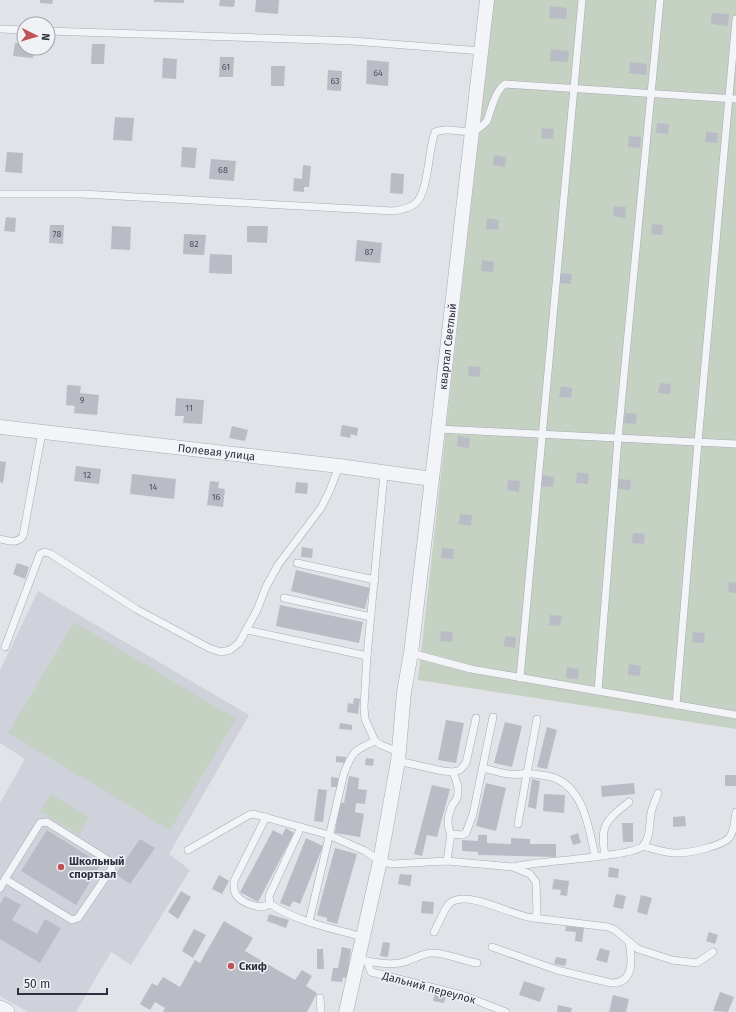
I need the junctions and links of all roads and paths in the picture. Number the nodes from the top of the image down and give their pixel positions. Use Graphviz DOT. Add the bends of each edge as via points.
graph roads {
  1 [pos="487,0"];
  2 [pos="582,0"];
  3 [pos="660,0"];
  4 [pos="736,18"];
  5 [pos="0,29"];
  6 [pos="16,30"];
  7 [pos="56,31"];
  8 [pos="482,51"];
  9 [pos="574,88"];
  10 [pos="652,95"];
  11 [pos="732,99"];
  12 [pos="472,132"];
  13 [pos="0,194"];
  14 [pos="0,427"];
  15 [pos="438,429"];
  16 [pos="42,432"];
  17 [pos="542,433"];
  18 [pos="618,438"];
  19 [pos="698,442"];
  20 [pos="736,444"];
  21 [pos="339,466"];
  22 [pos="384,474"];
  23 [pos="432,479"];
  24 [pos="0,539"];
  25 [pos="297,563"];
  26 [pos="375,580"];
  27 [pos="284,598"];
  28 [pos="371,617"];
  29 [pos="247,630"];
  30 [pos="5,647"];
  31 [pos="411,653"];
  32 [pos="367,656"];
  33 [pos="520,678"];
  34 [pos="598,691"];
  35 [pos="676,704"];
  36 [pos="736,715"];
  37 [pos="493,717"];
  38 [pos="476,718"];
  39 [pos="538,719"];
  40 [pos="375,741"];
  41 [pos="399,757"];
  42 [pos="483,768"];
  43 [pos="453,772"];
  44 [pos="527,773"];
  45 [pos="658,793"];
  46 [pos="629,802"];
  47 [pos="736,812"];
  48 [pos="266,817"];
  49 [pos="518,824"];
  50 [pos="301,827"];
  51 [pos="451,834"];
  52 [pos="329,835"];
  53 [pos="643,846"];
  54 [pos="188,850"];
  55 [pos="595,856"];
  56 [pos="605,856"];
  57 [pos="380,861"];
  58 [pos="447,861"];
  59 [pos="513,867"];
  60 [pos="5,879"];
  61 [pos="0,888"];
  62 [pos="270,904"];
  63 [pos="534,918"];
  64 [pos="309,922"];
  65 [pos="434,932"];
  66 [pos="362,937"];
  67 [pos="629,942"];
  68 [pos="492,947"];
  69 [pos="713,952"];
  70 [pos="362,961"];
  71 [pos="477,963"];
  72 [pos="320,998"];
  73 [pos="0,1009"];
  74 [pos="6,1012"];
  75 [pos="320,1012"];
  76 [pos="346,1012"];
  77 [pos="506,1012"];
  1 -- 8 [label="street, квартал Светлый"];
  2 -- 9 [label="lane"];
  3 -- 10 [label="lane"];
  4 -- 11 [label="lane"];
  5 -- 6 [label="lane"];
  7 -- 8 [label="lane" via="352,41"];
  8 -- 12 [label="street, квартал Светлый"];
  9 -- 10 [label="lane"];
  9 -- 12 [label="lane" via="505,84 498,92 486,121"];
  9 -- 17 [label="lane"];
  10 -- 11 [label="lane"];
  10 -- 18 [label="lane"];
  11 -- 19 [label="lane"];
  12 -- 13 [label="lane" via="441,129 436,132 421,196 416,203 406,209 393,211 82,194"];
  12 -- 15 [label="street, квартал Светлый"];
  14 -- 16 [label="street, Полевая улица"];
  15 -- 17 [label="lane"];
  15 -- 23 [label="street, квартал Светлый"];
  16 -- 21 [label="street, Полевая улица"];
  16 -- 24 [label="lane" via="24,536 17,542"];
  17 -- 18 [label="lane"];
  17 -- 33 [label="lane"];
  18 -- 19 [label="lane"];
  18 -- 34 [label="lane"];
  19 -- 20 [label="lane"];
  19 -- 35 [label="lane"];
  21 -- 22 [label="street, Полевая улица"];
  21 -- 29 [label="lane" via="321,508 278,565"];
  22 -- 23 [label="street, Полевая улица"];
  22 -- 26 [label="lane"];
  23 -- 31 [label="street, квартал Светлый"];
  25 -- 26 [label="lane"];
  26 -- 28 [label="lane"];
  27 -- 28 [label="lane"];
  28 -- 32 [label="lane"];
  29 -- 30 [label="lane" via="239,643 230,650 221,652 209,648 136,609 45,552 40,554"];
  29 -- 32 [label="lane"];
  31 -- 33 [label="lane" via="471,669"];
  31 -- 41 [label="street, квартал Светлый" via="404,692"];
  32 -- 40 [label="lane" via="365,719"];
  33 -- 34 [label="lane"];
  34 -- 35 [label="lane"];
  35 -- 36 [label="lane"];
  37 -- 42 [label="lane"];
  38 -- 43 [label="lane" via="466,763 460,770"];
  39 -- 44 [label="lane"];
  40 -- 41 [label="lane"];
  40 -- 52 [label="lane" via="359,748 351,758 344,773"];
  41 -- 43 [label="lane" via="442,772"];
  41 -- 57 [label="street, квартал Светлый"];
  42 -- 44 [label="lane" via="516,776"];
  42 -- 51 [label="lane" via="466,833"];
  43 -- 51 [label="lane" via="458,792 448,823"];
  44 -- 49 [label="lane"];
  44 -- 55 [label="lane" via="557,779 570,788 581,802"];
  45 -- 53 [label="lane" via="651,813 648,838"];
  46 -- 56 [label="lane" via="604,826"];
  47 -- 53 [label="lane" via="732,833 719,845 679,853"];
  48 -- 50 [label="lane"];
  48 -- 54 [label="lane" via="249,815"];
  48 -- 62 [label="lane" via="234,881 234,889 237,896 254,905 263,907"];
  50 -- 52 [label="lane"];
  50 -- 62 [label="lane" via="269,896"];
  51 -- 58 [label="lane"];
  52 -- 57 [label="lane" via="365,851"];
  52 -- 64 [label="lane"];
  53 -- 56 [label="lane" via="636,850"];
  55 -- 56 [label="lane"];
  55 -- 59 [label="lane"];
  57 -- 58 [label="lane" via="392,864"];
  57 -- 66 [label="street, квартал Светлый"];
  58 -- 59 [label="lane"];
  59 -- 63 [label="lane" via="530,874 536,882 537,913"];
  60 -- 60 [label="lane" via="40,823 47,822 111,862 112,868 78,918 72,920"];
  60 -- 61 [label="lane"];
  62 -- 64 [label="lane"];
  63 -- 65 [label="lane" via="469,899 449,903"];
  63 -- 67 [label="lane" via="608,927 616,930"];
  64 -- 66 [label="lane"];
  66 -- 70 [label="street, квартал Светлый"];
  67 -- 68 [label="lane" via="631,967 625,978 618,983 557,970"];
  67 -- 69 [label="lane" via="646,952 689,963 697,963"];
  70 -- 71 [label="lane" via="396,963 432,953"];
  70 -- 76 [label="street, квартал Светлый"];
  70 -- 77 [label="lane, Дальний переулок" via="371,972 462,995"];
  72 -- 75 [label="lane"];
  73 -- 74 [label="street"];
}
